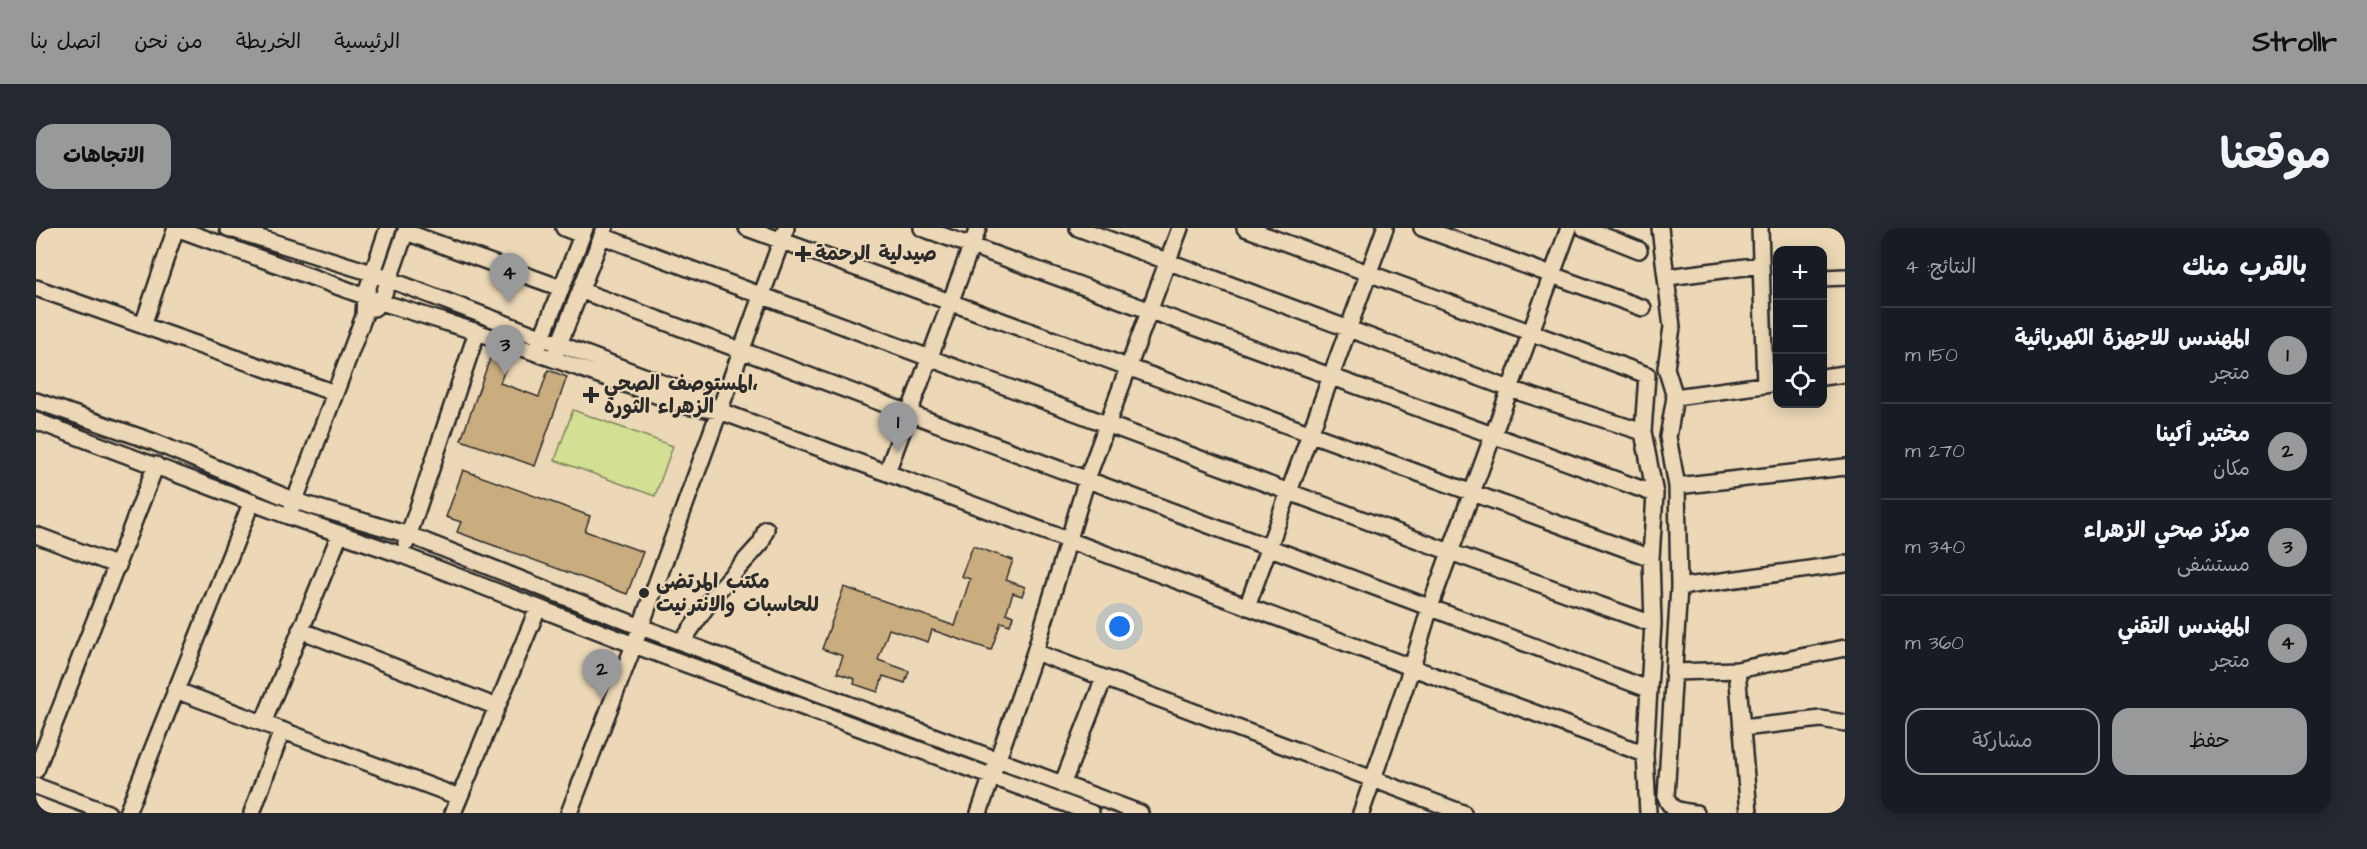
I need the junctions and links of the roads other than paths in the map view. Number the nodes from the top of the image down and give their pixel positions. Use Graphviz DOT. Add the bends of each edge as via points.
graph roads {
  1 [pos="228,228"];
  2 [pos="388,228"];
  3 [pos="564,228"];
  4 [pos="747,228"];
  5 [pos="922,228"];
  6 [pos="978,228"];
  7 [pos="1078,228"];
  8 [pos="1180,228"];
  9 [pos="1245,228"];
  10 [pos="1385,228"];
  11 [pos="1422,228"];
  12 [pos="1569,228"];
  13 [pos="1584,228"];
  14 [pos="1660,228"];
  15 [pos="1760,228"];
  16 [pos="183,229"];
  17 [pos="407,230"];
  18 [pos="584,231"];
  19 [pos="604,232"];
  20 [pos="211,234"];
  21 [pos="784,234"];
  22 [pos="971,246"];
  23 [pos="1639,250"];
  24 [pos="1168,262"];
  25 [pos="372,273"];
  26 [pos="1368,274"];
  27 [pos="1767,275"];
  28 [pos="1552,277"];
  29 [pos="1668,277"];
  30 [pos="1845,277"];
  31 [pos="1827,278"];
  32 [pos="388,279"];
  33 [pos="36,288"];
  34 [pos="561,288"];
  35 [pos="582,291"];
  36 [pos="365,296"];
  37 [pos="762,296"];
  38 [pos="381,302"];
  39 [pos="951,302"];
  40 [pos="1643,308"];
  41 [pos="1149,310"];
  42 [pos="364,316"];
  43 [pos="142,325"];
  44 [pos="1348,328"];
  45 [pos="477,332"];
  46 [pos="1531,334"];
  47 [pos="542,336"];
  48 [pos="560,343"];
  49 [pos="741,350"];
  50 [pos="536,353"];
  51 [pos="930,358"];
  52 [pos="553,361"];
  53 [pos="1129,367"];
  54 [pos="1845,374"];
  55 [pos="1331,376"];
  56 [pos="1827,376"];
  57 [pos="1771,384"];
  58 [pos="1510,389"];
  59 [pos="336,393"];
  60 [pos="1675,397"];
  61 [pos="36,401"];
  62 [pos="720,411"];
  63 [pos="910,413"];
  64 [pos="36,421"];
  65 [pos="1107,424"];
  66 [pos="1643,432"];
  67 [pos="1310,433"];
  68 [pos="1493,435"];
  69 [pos="156,465"];
  70 [pos="1845,467"];
  71 [pos="887,472"];
  72 [pos="1087,479"];
  73 [pos="1677,486"];
  74 [pos="1289,492"];
  75 [pos="1472,492"];
  76 [pos="1655,494"];
  77 [pos="252,501"];
  78 [pos="295,501"];
  79 [pos="288,516"];
  80 [pos="766,529"];
  81 [pos="340,534"];
  82 [pos="36,535"];
  83 [pos="409,535"];
  84 [pos="1070,540"];
  85 [pos="1269,547"];
  86 [pos="1450,552"];
  87 [pos="402,555"];
  88 [pos="1651,558"];
  89 [pos="1845,564"];
  90 [pos="118,566"];
  91 [pos="1679,587"];
  92 [pos="1247,606"];
  93 [pos="1430,607"];
  94 [pos="538,608"];
  95 [pos="1653,624"];
  96 [pos="641,627"];
  97 [pos="300,630"];
  98 [pos="682,642"];
  99 [pos="634,645"];
  100 [pos="1845,648"];
  101 [pos="1035,652"];
  102 [pos="1412,667"];
  103 [pos="1737,670"];
  104 [pos="1675,672"];
  105 [pos="1104,678"];
  106 [pos="1648,689"];
  107 [pos="175,690"];
  108 [pos="497,707"];
  109 [pos="263,723"];
  110 [pos="1845,723"];
  111 [pos="1742,728"];
  112 [pos="282,730"];
  113 [pos="1645,754"];
  114 [pos="994,769"];
  115 [pos="36,770"];
  116 [pos="1373,780"];
  117 [pos="1062,785"];
  118 [pos="36,786"];
  119 [pos="459,797"];
  120 [pos="108,813"];
  121 [pos="127,813"];
  122 [pos="252,813"];
  123 [pos="453,813"];
  124 [pos="569,813"];
  125 [pos="980,813"];
  126 [pos="1091,813"];
  127 [pos="1140,813"];
  128 [pos="1361,813"];
  129 [pos="1463,813"];
  130 [pos="1648,813"];
  131 [pos="1696,813"];
  132 [pos="1749,813"];
  1 -- 25 [label="street"];
  2 -- 25 [label="street"];
  3 -- 18 [label="street"];
  4 -- 21 [label="street"];
  5 -- 22 [label="street"];
  6 -- 22 [label="street"];
  7 -- 24 [label="street"];
  8 -- 24 [label="street"];
  9 -- 26 [label="street"];
  10 -- 26 [label="street"];
  11 -- 28 [label="street"];
  12 -- 28 [label="street"];
  13 -- 23 [label="street"];
  14 -- 29 [label="street"];
  15 -- 27 [label="street"];
  16 -- 20 [label="street"];
  16 -- 43 [label="street"];
  17 -- 32 [label="street"];
  17 -- 34 [label="street"];
  18 -- 34 [label="street"];
  19 -- 35 [label="street"];
  19 -- 37 [label="street"];
  20 -- 36 [label="street"];
  21 -- 37 [label="street"];
  21 -- 39 [label="street"];
  22 -- 39 [label="street"];
  22 -- 41 [label="street"];
  24 -- 41 [label="street"];
  24 -- 44 [label="street"];
  25 -- 32 [label="street"];
  25 -- 36 [label="street"];
  26 -- 44 [label="street"];
  26 -- 46 [label="street"];
  27 -- 29 [label="street"];
  27 -- 57 [label="street"];
  28 -- 40 [label="street"];
  28 -- 46 [label="street"];
  29 -- 60 [label="street" via="1672,327 1666,368"];
  30 -- 31 [label="street"];
  32 -- 38 [label="street"];
  32 -- 47 [label="street"];
  33 -- 43 [label="street"];
  34 -- 47 [label="street"];
  35 -- 48 [label="street"];
  35 -- 49 [label="street"];
  36 -- 38 [label="street"];
  36 -- 42 [label="street"];
  37 -- 49 [label="street"];
  37 -- 51 [label="street"];
  38 -- 42 [label="street"];
  38 -- 45 [label="street"];
  39 -- 51 [label="street"];
  39 -- 53 [label="street"];
  41 -- 53 [label="street"];
  41 -- 55 [label="street"];
  42 -- 59 [label="street"];
  43 -- 59 [label="street"];
  44 -- 55 [label="street"];
  44 -- 58 [label="street"];
  45 -- 50 [label="street"];
  45 -- 83 [label="street"];
  46 -- 58 [label="street"];
  46 -- 66 [label="street" via="1647,375"];
  47 -- 48 [label="street"];
  47 -- 50 [label="street"];
  48 -- 52 [label="street"];
  48 -- 62 [label="street" via="691,394"];
  49 -- 62 [label="street"];
  49 -- 63 [label="street"];
  50 -- 52 [label="street"];
  51 -- 63 [label="street"];
  51 -- 65 [label="street"];
  52 -- 62 [label="street" via="687,406"];
  53 -- 65 [label="street"];
  53 -- 67 [label="street"];
  54 -- 56 [label="street"];
  55 -- 67 [label="street"];
  55 -- 68 [label="street"];
  57 -- 60 [label="street"];
  58 -- 66 [label="street"];
  58 -- 68 [label="street"];
  59 -- 78 [label="street"];
  60 -- 73 [label="street" via="1668,437"];
  61 -- 78 [label="street" via="154,442"];
  62 -- 71 [label="street"];
  62 -- 96 [label="street"];
  63 -- 71 [label="street"];
  63 -- 72 [label="street"];
  64 -- 69 [label="street"];
  65 -- 72 [label="street"];
  65 -- 74 [label="street"];
  66 -- 76 [label="street"];
  67 -- 74 [label="street"];
  67 -- 75 [label="street"];
  68 -- 75 [label="street"];
  68 -- 76 [label="street"];
  69 -- 77 [label="street"];
  69 -- 90 [label="street"];
  70 -- 73 [label="street"];
  71 -- 84 [label="street"];
  72 -- 84 [label="street"];
  72 -- 85 [label="street"];
  73 -- 91 [label="street"];
  74 -- 85 [label="street"];
  74 -- 86 [label="street"];
  75 -- 86 [label="street"];
  75 -- 88 [label="street"];
  76 -- 88 [label="street"];
  77 -- 79 [label="street"];
  77 -- 107 [label="street"];
  78 -- 79 [label="street"];
  78 -- 83 [label="street"];
  79 -- 81 [label="street"];
  80 -- 98 [label="street" via="761,543 715,594"];
  81 -- 87 [label="street"];
  81 -- 97 [label="street"];
  82 -- 90 [label="street"];
  83 -- 87 [label="street"];
  83 -- 96 [label="street"];
  84 -- 92 [label="street"];
  84 -- 101 [label="street"];
  85 -- 92 [label="street"];
  85 -- 93 [label="street"];
  86 -- 93 [label="street"];
  86 -- 95 [label="street"];
  87 -- 94 [label="street"];
  88 -- 95 [label="street"];
  89 -- 91 [label="street"];
  90 -- 115 [label="street"];
  91 -- 104 [label="street"];
  92 -- 102 [label="street"];
  93 -- 102 [label="street"];
  93 -- 106 [label="street"];
  94 -- 99 [label="street"];
  94 -- 108 [label="street"];
  95 -- 106 [label="street"];
  96 -- 98 [label="street"];
  96 -- 99 [label="street"];
  97 -- 108 [label="street"];
  97 -- 109 [label="street"];
  98 -- 114 [label="street" via="825,694"];
  99 -- 114 [label="street"];
  99 -- 124 [label="street"];
  100 -- 103 [label="street"];
  101 -- 105 [label="street"];
  101 -- 114 [label="street"];
  102 -- 113 [label="street"];
  102 -- 116 [label="street"];
  103 -- 104 [label="street"];
  103 -- 111 [label="street"];
  104 -- 131 [label="street" via="1666,797 1676,811"];
  105 -- 116 [label="street"];
  105 -- 117 [label="street"];
  106 -- 113 [label="street"];
  107 -- 109 [label="street"];
  107 -- 121 [label="street"];
  108 -- 119 [label="street"];
  109 -- 112 [label="street"];
  110 -- 111 [label="street" via="1821,719"];
  111 -- 132 [label="street"];
  112 -- 119 [label="street"];
  112 -- 122 [label="street"];
  113 -- 130 [label="street"];
  114 -- 117 [label="street"];
  114 -- 125 [label="street"];
  114 -- 126 [label="street"];
  116 -- 128 [label="street"];
  116 -- 129 [label="street"];
  117 -- 127 [label="street"];
  118 -- 120 [label="street"];
  119 -- 123 [label="street"];
}
